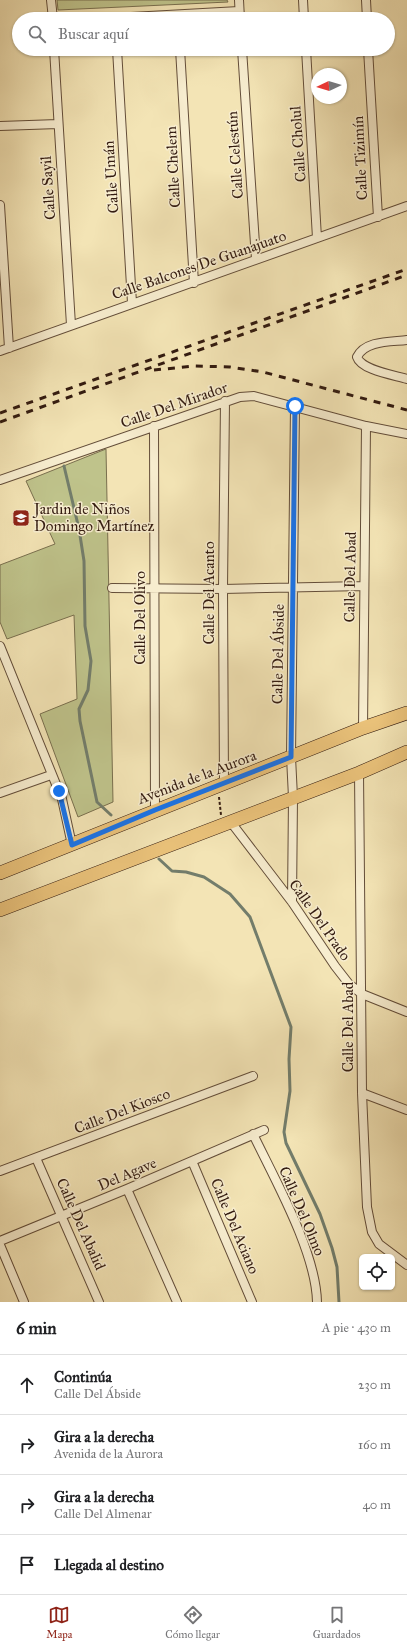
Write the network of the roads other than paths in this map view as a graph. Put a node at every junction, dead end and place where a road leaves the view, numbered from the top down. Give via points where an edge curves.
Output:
1 (52, 0) edge
2 (239, 0) edge
3 (303, 0) edge
4 (366, 0) edge
5 (53, 12) edge
6 (240, 12) edge
7 (304, 12) edge
8 (367, 12) edge
9 (54, 56) edge
10 (117, 56) edge
11 (180, 56) edge
12 (242, 56) edge
13 (306, 56) edge
14 (368, 56) edge
15 (58, 124) junction
16 (0, 126) edge
17 (0, 206) edge
18 (407, 206) edge
19 (378, 217) junction
20 (317, 238) junction
21 (256, 259) junction
22 (194, 282) junction
23 (132, 303) junction
24 (71, 325) junction
25 (407, 340) edge
26 (9, 348) junction
27 (0, 351) edge
28 (407, 379) edge
29 (225, 401) junction
30 (295, 406) junction
31 (154, 426) junction
32 (366, 426) junction
33 (407, 434) edge
34 (0, 480) edge
35 (364, 586) junction
36 (154, 587) junction
37 (293, 587) junction
38 (112, 588) dead end
39 (223, 589) junction
40 (0, 646) edge
41 (407, 713) edge
42 (363, 728) junction
43 (407, 752) edge
44 (291, 757) junction
45 (359, 773) junction
46 (51, 775) junction
47 (220, 786) junction
48 (0, 793) edge
49 (293, 798) junction
50 (155, 810) junction
51 (226, 823) junction
52 (72, 845) junction
53 (0, 873) edge
54 (292, 902) junction
55 (0, 910) edge
56 (362, 994) junction
57 (407, 1012) edge
58 (253, 1076) dead end
59 (362, 1093) junction
60 (407, 1110) edge
61 (264, 1130) dead end
62 (253, 1134) junction
63 (36, 1158) junction
64 (192, 1161) junction
65 (0, 1171) edge
66 (127, 1189) junction
67 (62, 1216) junction
68 (0, 1241) edge
69 (0, 1245) edge
70 (407, 1265) edge
71 (24, 1302) edge
72 (99, 1302) edge
73 (177, 1302) edge
74 (252, 1302) edge
75 (317, 1302) edge

1 - 5 street
2 - 6 street
3 - 7 street
4 - 8 street
9 - 15 street, Calle Sayil
10 - 23 street, Calle Umán
11 - 22 street, Calle Chelem
12 - 21 street, Calle Celestún
13 - 20 street, Calle Cholul
14 - 19 street, Calle Tizimín
15 - 16 street
15 - 24 street, Calle Sayil
17 - 26 street
18 - 19 street, Calle Balcones De Guanajuato
19 - 20 street, Calle Balcones De Guanajuato
20 - 21 street, Calle Balcones De Guanajuato
21 - 22 street, Calle Balcones De Guanajuato
22 - 23 street, Calle Balcones De Guanajuato
23 - 24 street, Calle Balcones De Guanajuato
24 - 26 street, Calle Balcones De Guanajuato
25 - 28 street via 372,344 363,349 357,357 368,367
26 - 27 street, Calle Balcones De Guanajuato
29 - 30 street, Calle Del Mirador via 233,397 248,396
29 - 31 street, Calle Del Mirador
29 - 39 street, Calle Del Acanto
30 - 32 street, Calle Del Mirador
30 - 37 street, Calle Del Ábside
31 - 34 street, Calle Del Mirador
31 - 36 street, Calle Del Olivo
32 - 33 street, Calle Del Mirador
32 - 35 street, Calle Del Abad
35 - 37 street
35 - 42 street, Calle Del Abad
36 - 38 street
36 - 39 street
36 - 50 street, Calle Del Olivo
37 - 39 street
37 - 44 street, Calle Del Ábside
39 - 47 street, Calle Del Acanto
40 - 46 street
41 - 42 main road, Avenida de la Aurora
42 - 44 main road, Avenida de la Aurora
43 - 45 main road
44 - 47 main road, Avenida de la Aurora
44 - 49 street, Calle Del Ábside
45 - 49 main road
45 - 56 street, Calle Del Abad
46 - 48 street
46 - 52 street via 62,799
47 - 50 main road, Avenida de la Aurora
49 - 51 main road
49 - 54 street, Calle Del Ábside
50 - 52 main road, Avenida de la Aurora
51 - 54 street, Calle Del Prado
51 - 55 main road
52 - 53 main road, Avenida de la Aurora
54 - 56 street, Calle Del Prado via 335,966 349,984
56 - 57 street, Calle Del Prado
56 - 59 street, Calle Del Abad
58 - 63 street, Calle Del Kiosco
59 - 60 street
59 - 70 street, Calle Del Abad via 370,1225 379,1244
61 - 62 street, Del Agave
62 - 64 street, Del Agave
62 - 75 street, Calle Del Olmo via 308,1255
63 - 65 street, Calle Del Kiosco
63 - 67 street, Calle Del Abalid
64 - 66 street, Del Agave
64 - 74 street, Calle Del Aciano
66 - 67 street, Del Agave
66 - 73 street
67 - 68 street, Del Agave
67 - 72 street, Calle Del Abalid
69 - 71 street

